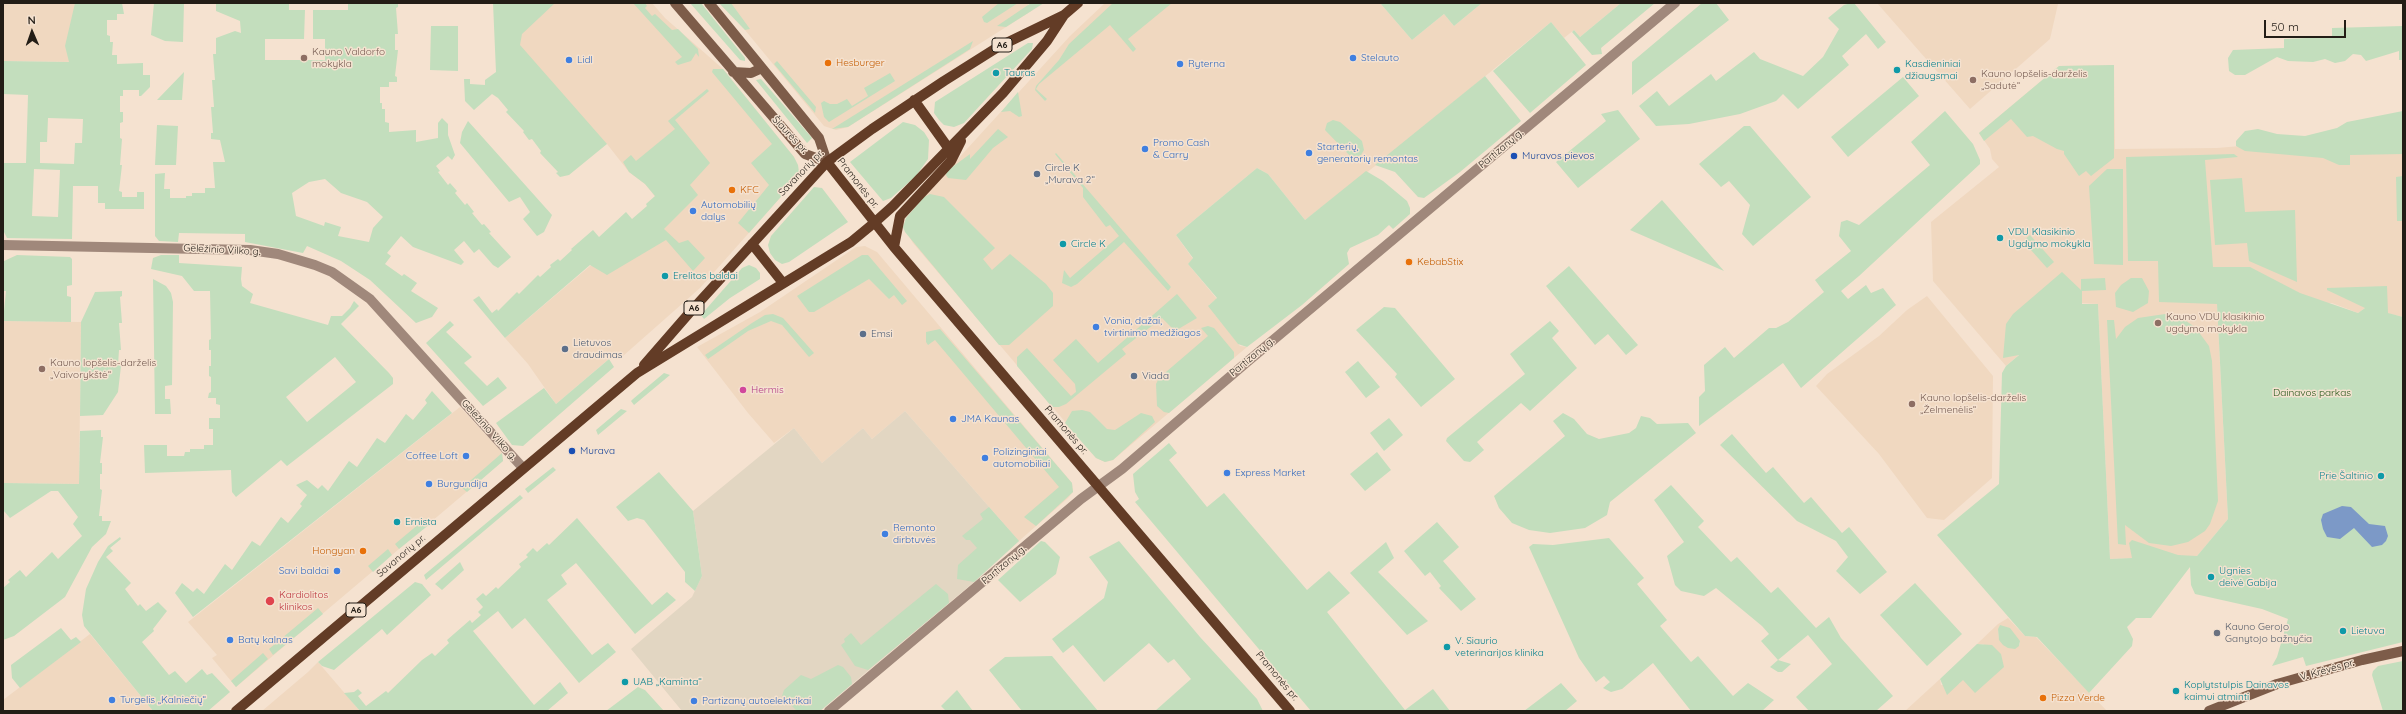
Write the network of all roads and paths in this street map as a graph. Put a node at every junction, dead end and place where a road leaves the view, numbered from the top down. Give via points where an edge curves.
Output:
1 (675, 3) edge
2 (709, 3) edge
3 (1078, 3) edge
4 (1676, 3) edge
5 (1064, 15) junction
6 (762, 68) junction
7 (734, 72) junction
8 (914, 100) junction
9 (963, 135) junction
10 (949, 149) junction
11 (827, 162) junction
12 (874, 223) junction
13 (752, 244) junction
14 (3, 245) edge
15 (894, 247) junction
16 (783, 283) junction
17 (637, 373) junction
18 (523, 468) junction
19 (1099, 486) junction
20 (2403, 651) edge
21 (236, 711) edge
22 (829, 711) edge
23 (1290, 711) edge
24 (2208, 711) edge

1 - 7 main road, Šiaurės pr.
2 - 6 main road, Šiaurės pr.
3 - 5 main road, Savanorių pr. / A6
4 - 19 street, Partizanų g.
5 - 8 main road, Savanorių pr. / A6 via 998,47
5 - 9 main road, Savanorių pr. / A6 via 1026,66
6 - 7 main road via 752,73
6 - 11 main road, Šiaurės pr. via 819,138
7 - 11 main road, Šiaurės pr. via 805,154
8 - 10 main road
8 - 11 main road, Savanorių pr. / A6
9 - 10 main road, Savanorių pr. / A6
9 - 15 main road via 951,161 900,216
10 - 12 main road, Savanorių pr. / A6
11 - 12 main road, Pramonės pr.
11 - 13 main road, Savanorių pr. / A6
12 - 15 main road, Pramonės pr.
12 - 16 main road, Savanorių pr. / A6 via 851,242
13 - 16 main road
13 - 17 main road, Savanorių pr. / A6
14 - 18 street, Geležinio Vilko g. via 250,250 278,254 332,272 370,299
15 - 19 main road, Pramonės pr.
16 - 17 main road, Savanorių pr. / A6
17 - 18 main road, Savanorių pr. / A6
18 - 21 main road, Savanorių pr. / A6
19 - 22 street, Partizanų g.
19 - 23 main road, Pramonės pr.
20 - 24 main road, V. Krėvės pr. via 2277,684

